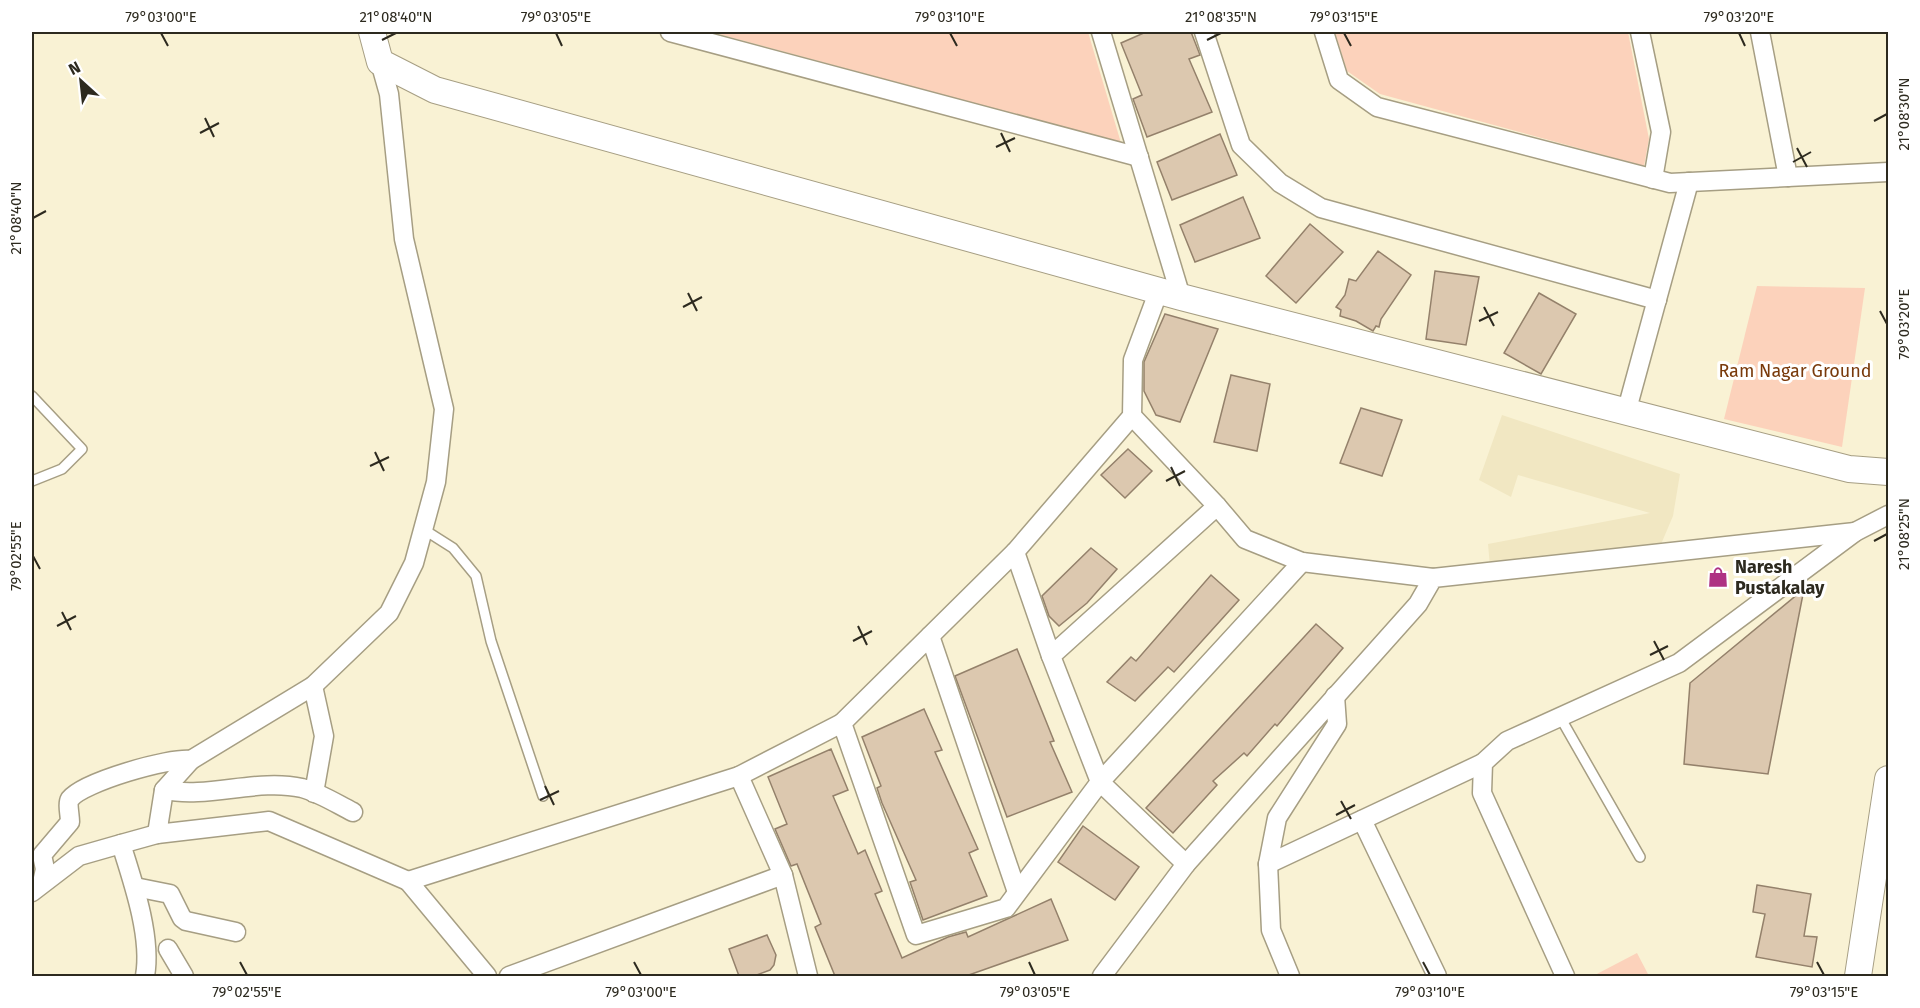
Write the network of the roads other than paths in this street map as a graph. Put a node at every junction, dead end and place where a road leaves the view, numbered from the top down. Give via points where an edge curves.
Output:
1 (372, 32) edge
2 (670, 32) edge
3 (1101, 32) edge
4 (1204, 32) edge
5 (1324, 32) edge
6 (1640, 32) edge
7 (1760, 32) edge
8 (380, 62) junction
9 (1139, 157) junction
10 (1888, 172) edge
11 (1788, 177) junction
12 (1653, 179) junction
13 (1689, 182) junction
14 (1170, 293) junction
15 (1657, 300) junction
16 (32, 396) edge
17 (1626, 413) junction
18 (1132, 416) junction
19 (1888, 472) edge
20 (32, 481) edge
21 (1217, 506) junction
22 (1888, 514) edge
23 (423, 529) junction
24 (1855, 532) junction
25 (1016, 552) junction
26 (1302, 562) junction
27 (1433, 578) junction
28 (930, 636) junction
29 (1051, 656) junction
30 (313, 687) junction
31 (1335, 696) junction
32 (1560, 717) junction
33 (842, 723) junction
34 (191, 760) junction
35 (1483, 763) junction
36 (739, 776) junction
37 (1888, 779) edge
38 (1100, 782) junction
39 (164, 790) junction
40 (314, 793) junction
41 (543, 796) dead end
42 (353, 812) dead end
43 (1362, 820) junction
44 (157, 834) junction
45 (121, 844) junction
46 (1640, 857) dead end
47 (1186, 864) junction
48 (1268, 864) junction
49 (783, 874) junction
50 (408, 881) junction
51 (37, 887) edge
52 (135, 887) junction
53 (1017, 892) junction
54 (1888, 898) edge
55 (236, 932) dead end
56 (168, 949) dead end
57 (1284, 975) edge
58 (145, 976) edge
59 (184, 976) edge
60 (487, 976) edge
61 (509, 976) edge
62 (808, 976) edge
63 (1102, 976) edge
64 (1437, 976) edge
65 (1565, 976) edge
66 (1858, 976) edge
67 (1876, 976) edge

1 - 8 street
2 - 9 street
3 - 9 street
4 - 15 street via 1241,145 1280,183 1313,203
5 - 12 street via 1339,80 1377,107
6 - 12 street via 1661,132
7 - 11 street
8 - 14 street via 435,90
8 - 23 street via 388,94 404,239 444,409 436,482
9 - 14 street
10 - 11 street
11 - 13 street
12 - 13 street
13 - 15 street
14 - 17 street
14 - 18 street via 1133,360
15 - 17 street
16 - 20 lane via 82,449 62,469
17 - 19 street via 1849,469
18 - 21 street
18 - 25 street
21 - 26 street via 1245,539
21 - 29 street
22 - 24 street
23 - 30 street via 414,563 389,613
23 - 41 lane via 453,548 476,576 491,641
24 - 27 street
24 - 32 street via 1679,663
25 - 28 street
25 - 29 street
26 - 27 street
26 - 38 street
27 - 31 street via 1418,604
28 - 33 street
28 - 53 street
29 - 38 street
30 - 34 street
30 - 40 street via 324,736
31 - 47 street
31 - 48 street via 1337,724 1277,818
32 - 35 street via 1507,741
32 - 46 lane
33 - 36 street
33 - 53 street via 916,935 1006,908
34 - 39 street
34 - 51 street via 165,761 94,784 72,797 70,822 42,855 45,869
35 - 43 street
35 - 65 street via 1482,793
36 - 49 street
36 - 50 street
37 - 66 street
38 - 47 street
38 - 53 street
39 - 40 street via 185,794 277,786
39 - 44 street
40 - 42 street
43 - 48 street
43 - 64 street
44 - 45 street
44 - 50 street via 269,820
45 - 51 street via 79,856
45 - 52 street
47 - 63 street
48 - 57 street via 1271,930
49 - 61 street
49 - 62 street
50 - 60 street
52 - 55 street via 170,894 186,921
52 - 58 street via 148,960
54 - 67 street
56 - 59 street

